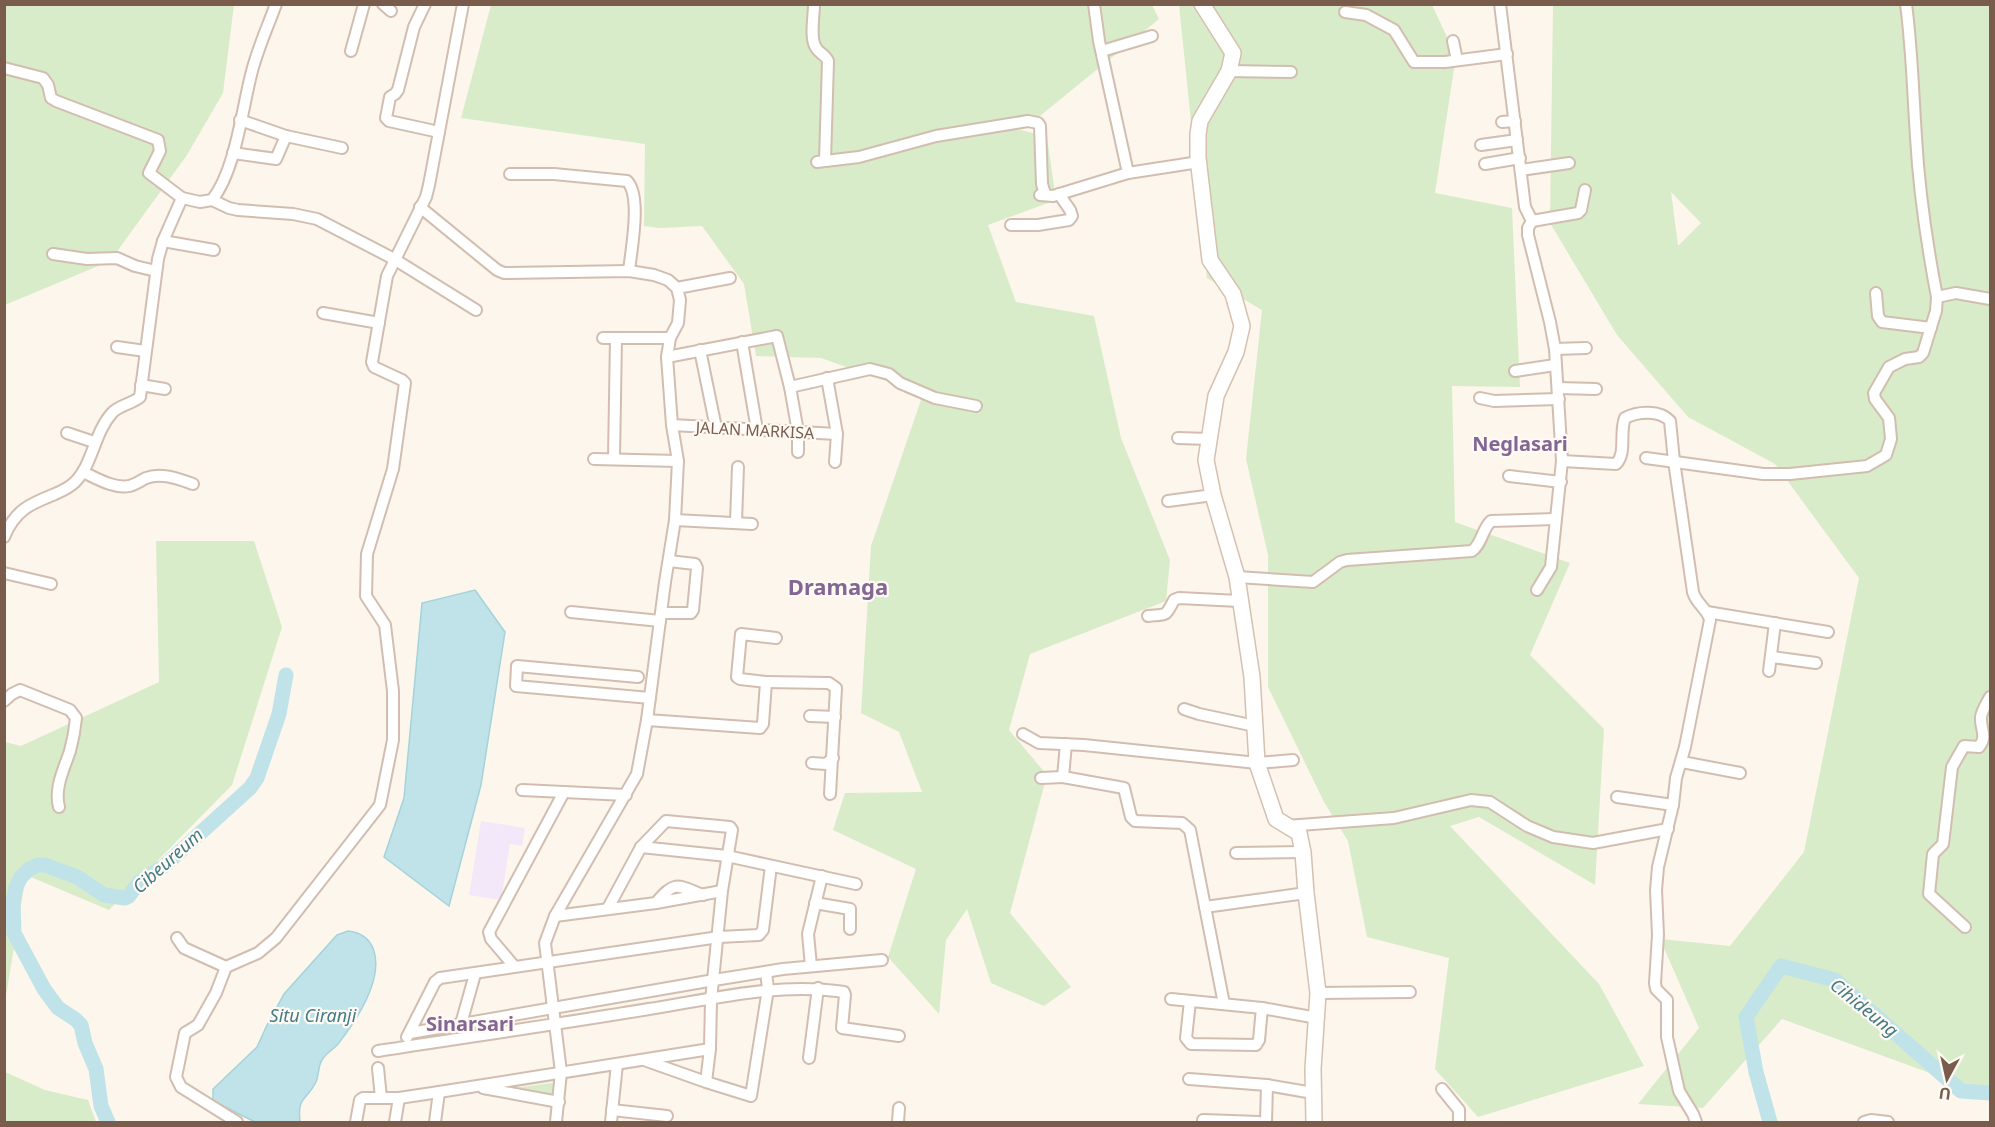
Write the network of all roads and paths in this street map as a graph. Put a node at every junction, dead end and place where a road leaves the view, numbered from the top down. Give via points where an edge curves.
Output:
1 (276, 4) edge
2 (364, 4) edge
3 (425, 4) edge
4 (463, 4) edge
5 (814, 4) edge
6 (1094, 4) edge
7 (1202, 4) edge
8 (1500, 4) edge
9 (1906, 4) edge
10 (1345, 12) dead end
11 (1152, 36) dead end
12 (1453, 41) dead end
13 (351, 51) dead end
14 (1102, 51) junction
15 (1508, 54) junction
16 (1457, 60) junction
17 (4, 68) edge
18 (1229, 71) junction
19 (1291, 72) dead end
20 (240, 120) junction
21 (1502, 122) dead end
22 (1515, 122) junction
23 (439, 132) junction
24 (286, 136) junction
25 (1517, 140) junction
26 (1481, 145) dead end
27 (342, 148) dead end
28 (233, 153) junction
29 (1520, 158) junction
30 (1199, 162) junction
31 (1569, 163) dead end
32 (1485, 164) dead end
33 (1521, 170) junction
34 (1128, 173) junction
35 (510, 174) dead end
36 (1585, 190) dead end
37 (1059, 194) junction
38 (182, 198) junction
39 (212, 200) junction
40 (420, 207) junction
41 (1532, 221) junction
42 (1011, 225) dead end
43 (163, 241) junction
44 (214, 250) dead end
45 (53, 254) dead end
46 (394, 259) junction
47 (156, 271) junction
48 (630, 271) junction
49 (730, 278) dead end
50 (677, 288) junction
51 (1876, 293) dead end
52 (1937, 297) junction
53 (1990, 299) edge
54 (476, 310) dead end
55 (323, 313) dead end
56 (379, 323) junction
57 (1931, 328) junction
58 (603, 338) dead end
59 (616, 338) junction
60 (670, 338) junction
61 (742, 342) junction
62 (117, 346) dead end
63 (1586, 348) dead end
64 (1555, 349) junction
65 (700, 350) junction
66 (146, 351) junction
67 (667, 357) junction
68 (1555, 365) junction
69 (1515, 371) dead end
70 (828, 378) junction
71 (141, 386) junction
72 (790, 387) junction
73 (165, 389) dead end
74 (1596, 389) dead end
75 (1558, 394) junction
76 (1480, 398) dead end
77 (976, 406) dead end
78 (672, 425) junction
79 (716, 428) junction
80 (757, 430) junction
81 (798, 432) junction
82 (68, 433) dead end
83 (837, 434) junction
84 (1178, 438) dead end
85 (1209, 439) junction
86 (94, 442) junction
87 (798, 452) dead end
88 (614, 458) junction
89 (1646, 458) dead end
90 (594, 459) dead end
91 (678, 461) junction
92 (1562, 461) junction
93 (835, 462) dead end
94 (1674, 462) junction
95 (738, 467) dead end
96 (83, 472) junction
97 (1509, 476) dead end
98 (1561, 482) junction
99 (193, 484) dead end
100 (1213, 495) junction
101 (1168, 501) dead end
102 (1555, 519) junction
103 (675, 520) junction
104 (736, 522) junction
105 (752, 524) dead end
106 (4, 537) edge
107 (669, 561) junction
108 (4, 573) edge
109 (1237, 577) junction
110 (51, 584) dead end
111 (1537, 590) dead end
112 (1239, 601) junction
113 (571, 612) dead end
114 (1707, 612) junction
115 (1148, 616) dead end
116 (660, 617) junction
117 (1775, 623) junction
118 (1828, 632) dead end
119 (776, 638) dead end
120 (1772, 657) junction
121 (1816, 663) dead end
122 (1769, 672) dead end
123 (638, 677) dead end
124 (766, 682) junction
125 (650, 698) junction
126 (1990, 698) edge
127 (4, 701) edge
128 (1184, 709) dead end
129 (810, 716) dead end
130 (835, 717) junction
131 (647, 720) junction
132 (1255, 726) junction
133 (1023, 734) dead end
134 (1066, 744) junction
135 (832, 758) junction
136 (1293, 760) dead end
137 (1682, 762) junction
138 (812, 763) dead end
139 (1257, 763) junction
140 (1740, 773) dead end
141 (1063, 777) junction
142 (1041, 778) dead end
143 (522, 790) dead end
144 (564, 792) junction
145 (830, 794) dead end
146 (626, 795) junction
147 (1617, 797) dead end
148 (1673, 805) junction
149 (59, 807) dead end
150 (1286, 826) junction
151 (1668, 829) junction
152 (641, 848) junction
153 (1303, 852) junction
154 (1236, 853) dead end
155 (727, 856) junction
156 (771, 866) junction
157 (822, 876) junction
158 (856, 884) dead end
159 (722, 891) junction
160 (1306, 893) junction
161 (815, 903) junction
162 (1205, 907) junction
163 (608, 908) junction
164 (555, 916) junction
165 (1965, 927) dead end
166 (850, 929) dead end
167 (177, 938) dead end
168 (719, 938) junction
169 (882, 960) dead end
170 (546, 963) junction
171 (514, 966) junction
172 (811, 966) junction
173 (226, 967) junction
174 (766, 972) junction
175 (475, 974) junction
176 (714, 980) junction
177 (818, 988) junction
178 (768, 989) junction
179 (1410, 992) dead end
180 (1318, 993) junction
181 (1171, 999) dead end
182 (711, 1000) junction
183 (1190, 1001) junction
184 (1224, 1004) junction
185 (554, 1007) junction
186 (1263, 1008) junction
187 (1317, 1018) junction
188 (461, 1024) junction
189 (556, 1024) junction
190 (410, 1033) junction
191 (899, 1036) dead end
192 (401, 1047) junction
193 (710, 1049) junction
194 (378, 1051) dead end
195 (809, 1058) dead end
196 (642, 1060) junction
197 (617, 1064) junction
198 (378, 1068) dead end
199 (561, 1072) junction
200 (1189, 1079) dead end
201 (705, 1082) junction
202 (1267, 1085) junction
203 (475, 1087) junction
204 (1442, 1089) dead end
205 (439, 1092) junction
206 (1313, 1093) junction
207 (381, 1098) junction
208 (399, 1098) junction
209 (559, 1102) junction
210 (900, 1108) dead end
211 (612, 1110) junction
212 (667, 1116) dead end
213 (1203, 1120) dead end
214 (237, 1122) edge
215 (356, 1122) edge
216 (395, 1122) edge
217 (435, 1122) edge
218 (556, 1122) edge
219 (611, 1122) edge
220 (898, 1122) edge
221 (1259, 1122) edge
222 (1266, 1122) edge
223 (1314, 1122) edge
224 (1459, 1122) edge
225 (1696, 1122) edge
226 (1864, 1122) edge
227 (1888, 1122) edge

1 - 20 street via 253,67
2 - 13 street
3 - 23 street via 414,27 398,90 390,97 386,118
4 - 23 street
5 - 37 street via 814,43 828,59 821,161 865,156 936,136 1028,120 1040,126 1042,195
6 - 14 street
7 - 18 street via 1232,50
8 - 15 street
9 - 52 street via 1919,168
10 - 16 street via 1366,15 1394,30 1414,62
11 - 14 street
12 - 16 street
14 - 34 street
15 - 16 street
15 - 22 street
17 - 38 street via 43,78 56,101 158,140 160,151 149,173
18 - 19 street
18 - 30 street via 1200,121
20 - 24 street
20 - 28 street
21 - 22 street
22 - 25 street
23 - 40 street via 429,185
24 - 27 street
24 - 28 street via 276,159
25 - 26 street
25 - 29 street
28 - 39 street
29 - 32 street
29 - 33 street
30 - 34 street
30 - 85 street via 1210,260 1233,294 1242,326 1236,352 1216,396
31 - 33 street
33 - 41 street
34 - 37 street
35 - 48 street via 627,181 632,188 634,209
36 - 41 street via 1578,213
37 - 42 street via 1070,210 1069,220
38 - 39 street
38 - 43 street
39 - 46 street via 238,210 317,219
40 - 46 street
40 - 48 street via 504,273
41 - 64 street via 1528,235
43 - 44 street
43 - 47 street
45 - 47 street via 117,258
46 - 54 street
46 - 56 street via 383,291
47 - 66 street
48 - 50 street via 661,277
49 - 50 street
50 - 60 street via 680,314
51 - 57 street via 1879,325
52 - 53 street via 1956,293
52 - 57 street
55 - 56 street
56 - 173 street via 372,365 405,383 393,469 367,554 366,596 385,625 393,691 393,740 382,800 276,938 258,953
57 - 94 street via 1923,353 1889,367 1874,393 1889,418 1891,430 1886,455 1879,460 1867,466 1790,474
58 - 59 street
59 - 60 street
59 - 88 street
60 - 67 street
61 - 65 street
61 - 72 street via 778,338
61 - 80 street
62 - 66 street
63 - 64 street
64 - 68 street
65 - 67 street
65 - 79 street
66 - 71 street
67 - 78 street
68 - 69 street
68 - 75 street
70 - 72 street
70 - 77 street via 876,370 935,398
70 - 83 street
71 - 73 street
71 - 86 street via 140,397 112,412
72 - 81 street
74 - 75 street
75 - 76 street via 1517,402
75 - 92 street
78 - 79 street, JALAN MARKISA
78 - 91 street
79 - 80 street, JALAN MARKISA
80 - 81 street, JALAN MARKISA
81 - 83 street, JALAN MARKISA
81 - 87 street
82 - 86 street
83 - 93 street
84 - 85 street
85 - 100 street via 1206,460
86 - 96 street
88 - 90 street
88 - 91 street
89 - 94 street
91 - 103 street
92 - 94 street via 1616,464 1621,456 1624,420 1646,413 1670,421
92 - 98 street
94 - 114 street via 1693,592
95 - 104 street
96 - 99 street via 123,486 157,476
96 - 106 street via 68,488 25,508
97 - 98 street
98 - 102 street
100 - 101 street
100 - 109 street
102 - 109 street via 1491,521 1472,551 1347,560 1313,582
102 - 111 street via 1551,567
103 - 104 street
103 - 107 street
104 - 105 street
107 - 116 street
107 - 116 street via 695,564 697,568 693,610
108 - 110 street
109 - 112 street
112 - 115 street via 1179,598 1165,615
112 - 132 street via 1252,677
113 - 116 street
114 - 117 street
114 - 137 street via 1710,620
116 - 125 street
117 - 118 street
117 - 120 street
119 - 124 street via 741,634 737,677
120 - 121 street
120 - 122 street
123 - 125 street via 518,666 516,686
124 - 130 street via 832,684 836,691
124 - 131 street via 760,728
125 - 131 street
126 - 165 street via 1981,716 1983,742 1979,747 1964,746 1952,767 1943,844 1933,854 1930,875 1929,894
127 - 149 street via 20,690 70,710 76,718 62,769
128 - 132 street
129 - 130 street
130 - 135 street
131 - 146 street via 637,774
132 - 139 street
133 - 134 street via 1039,743
134 - 139 street
134 - 141 street
135 - 138 street via 826,764
135 - 145 street
136 - 139 street
137 - 140 street
137 - 148 street
139 - 150 street via 1276,819
141 - 142 street
141 - 162 street via 1124,788 1135,821 1185,824 1192,835
143 - 144 street
144 - 146 street
144 - 171 street via 489,932
146 - 164 street
147 - 148 street
148 - 151 street
150 - 151 street via 1394,818 1471,800 1490,802 1527,826 1553,837 1593,843
150 - 153 street via 1299,833
151 - 225 street via 1657,878 1655,987 1667,1000 1667,1037 1679,1091
152 - 155 street
152 - 155 street via 671,820 730,827
152 - 163 street
153 - 154 street
153 - 160 street
155 - 156 street
155 - 159 street
156 - 157 street
156 - 168 street via 762,933
157 - 158 street
157 - 161 street
159 - 163 street
159 - 168 street
160 - 162 street
160 - 180 street
161 - 166 street via 850,909
161 - 172 street via 808,934
162 - 184 street
163 - 164 street
164 - 170 street via 544,943
167 - 173 street via 184,948
168 - 170 street
168 - 176 street
169 - 172 street
170 - 171 street
170 - 185 street
171 - 175 street
172 - 174 street
173 - 214 street via 200,1023 185,1033 176,1077 182,1087
174 - 176 street
174 - 178 street
175 - 188 street
175 - 190 street via 438,979
176 - 182 street
176 - 185 street
177 - 178 street
177 - 191 street via 845,992 841,1026 844,1029
177 - 195 street
178 - 182 street
178 - 201 street via 752,1095
179 - 180 street
180 - 187 street
181 - 183 street
182 - 189 street
182 - 193 street
183 - 184 street
183 - 186 street via 1186,1038 1191,1044 1257,1045
184 - 186 street
185 - 188 street
185 - 189 street
186 - 187 street
187 - 206 street
188 - 190 street
189 - 192 street
189 - 199 street
190 - 192 street
192 - 194 street
193 - 196 street
193 - 201 street
196 - 197 street
196 - 201 street
197 - 199 street
197 - 211 street
198 - 207 street
199 - 203 street
199 - 209 street
200 - 202 street
202 - 206 street
202 - 222 street
203 - 205 street
203 - 209 street
204 - 224 street via 1459,1110
205 - 208 street
205 - 217 street
206 - 223 street
207 - 208 street
207 - 215 street via 361,1098
208 - 216 street
209 - 218 street
210 - 220 street
211 - 212 street
211 - 219 street
213 - 221 street
226 - 227 street

